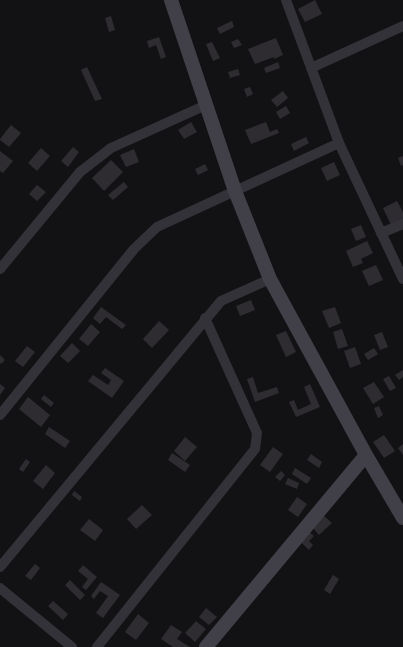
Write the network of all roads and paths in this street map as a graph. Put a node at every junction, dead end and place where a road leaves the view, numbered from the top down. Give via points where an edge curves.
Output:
1 (171, 0) edge
2 (286, 0) edge
3 (403, 27) edge
4 (311, 68) junction
5 (206, 105) junction
6 (339, 143) junction
7 (235, 191) junction
8 (403, 224) edge
9 (381, 233) junction
10 (0, 269) edge
11 (270, 278) junction
12 (403, 278) edge
13 (205, 318) junction
14 (0, 415) edge
15 (366, 455) junction
16 (403, 518) edge
17 (0, 567) edge
18 (0, 588) edge
19 (72, 647) edge
20 (97, 647) edge
21 (206, 647) edge

1 - 5 street
2 - 4 street
3 - 4 street
4 - 6 street
5 - 7 street
5 - 10 street via 111,148 80,172
6 - 7 street
6 - 9 street
7 - 11 street
7 - 14 street via 157,227 134,249
8 - 9 street
9 - 12 street
11 - 13 street via 221,301
11 - 15 street
13 - 17 street
13 - 20 street via 257,433 255,449
15 - 16 street
15 - 21 street
18 - 19 street

